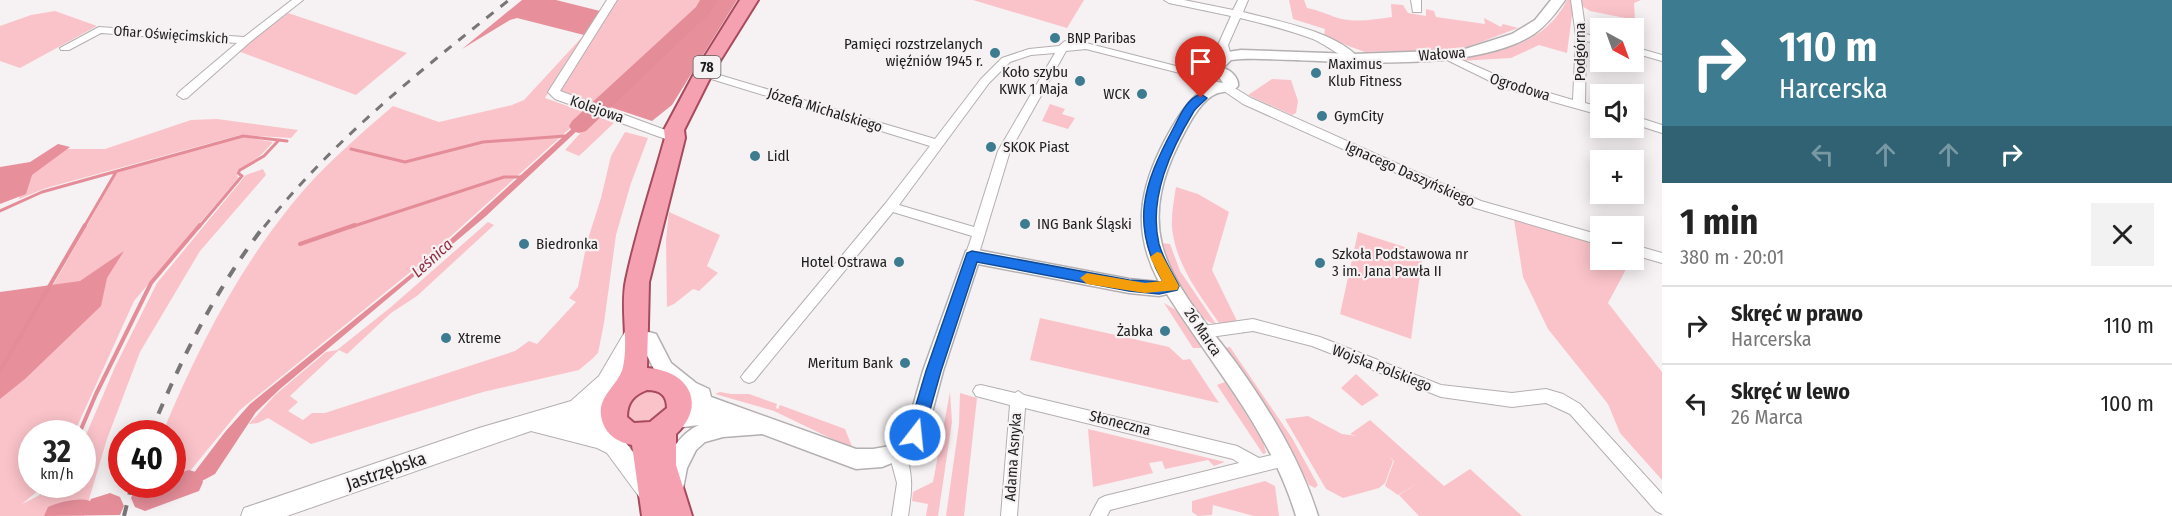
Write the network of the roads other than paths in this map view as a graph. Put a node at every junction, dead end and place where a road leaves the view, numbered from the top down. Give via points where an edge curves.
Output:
1 (298, 0) edge
2 (612, 0) edge
3 (749, 0) edge
4 (759, 0) edge
5 (1169, 0) edge
6 (1243, 0) edge
7 (1558, 0) edge
8 (1576, 0) edge
9 (1238, 15) junction
10 (1581, 36) junction
11 (1590, 38) edge
12 (246, 40) junction
13 (1064, 46) junction
14 (65, 48) dead end
15 (1644, 53) edge
16 (1231, 55) junction
17 (1442, 55) junction
18 (1354, 58) junction
19 (1662, 58) edge
20 (712, 76) junction
21 (1215, 80) junction
22 (183, 95) dead end
23 (1580, 104) junction
24 (1590, 108) edge
25 (1644, 123) edge
26 (1662, 129) edge
27 (675, 138) junction
28 (938, 144) junction
29 (890, 207) junction
30 (980, 233) junction
31 (1590, 237) edge
32 (1644, 253) edge
33 (972, 256) junction
34 (1662, 258) edge
35 (1172, 286) junction
36 (1203, 332) junction
37 (642, 335) junction
38 (749, 377) dead end
39 (657, 379) junction
40 (981, 391) dead end
41 (1018, 398) junction
42 (621, 402) junction
43 (572, 409) junction
44 (736, 414) junction
45 (664, 420) junction
46 (528, 426) junction
47 (773, 428) junction
48 (897, 453) junction
49 (1285, 459) junction
50 (1256, 465) junction
51 (665, 505) edge
52 (1662, 506) edge
53 (254, 516) edge
54 (900, 516) edge
55 (1009, 516) edge
56 (1098, 516) edge
57 (1307, 516) edge

1 - 12 street, Ofiar Oświęcimskich
2 - 27 street, Kolejowa via 554,92
3 - 27 main road, 78 via 704,72 674,130
4 - 20 main road, 78
5 - 9 street
6 - 9 street
7 - 17 street, Wałowa via 1546,18 1528,33 1484,50
8 - 10 street, Podgórna
9 - 16 street via 1223,45
9 - 18 street via 1313,37 1345,50
10 - 11 street
10 - 23 street, Podgórna
12 - 14 street, Ofiar Oświęcimskich via 99,30
12 - 22 street, Ofiar Oświęcimskich
13 - 21 street, Ignacego Daszyńskiego via 1086,46
13 - 28 street via 1006,60 985,81
13 - 30 street via 1004,152
15 - 19 street
16 - 18 street, Wałowa
16 - 21 street
17 - 18 street, Wałowa
17 - 23 street, Ogrodowa via 1508,85
20 - 27 main road, 78 via 685,130
20 - 28 street, Józefa Michalskiego
21 - 31 street, Ignacego Daszyńskiego via 1247,101 1465,199
21 - 35 street, 26 Marca via 1193,97 1158,170 1151,204 1152,244
23 - 24 street, Ogrodowa
25 - 26 street
27 - 37 main road, 78 via 637,282
28 - 29 street
29 - 30 street
29 - 38 street
30 - 33 street
32 - 34 street
33 - 35 street via 1129,286
33 - 48 street via 915,435
35 - 36 street, 26 Marca
36 - 49 street, 26 Marca
36 - 52 street, Wojska Polskiego via 1253,325 1315,341 1442,391 1512,400 1546,396 1558,399 1575,409
37 - 39 main road, 78
37 - 42 main road, 78
37 - 43 main road via 604,386
37 - 44 street via 667,372 689,389
39 - 42 main road via 642,380
39 - 45 main road via 668,384
40 - 41 street, Słoneczna
41 - 50 street, Słoneczna via 1237,453
41 - 55 street, Adama Asnyka
42 - 43 main road, Jastrzębska
42 - 45 main road via 623,431
42 - 46 main road, Jastrzębska via 572,422
43 - 46 main road, Jastrzębska
44 - 45 street
44 - 47 street
45 - 51 main road via 648,458
46 - 51 main road via 601,439 615,446
46 - 53 main road, Jastrzębska
47 - 48 street via 856,459
47 - 51 street via 724,426 698,435 678,459
48 - 54 street via 905,483
49 - 50 street
49 - 57 street, 26 Marca
50 - 56 street via 1105,504

